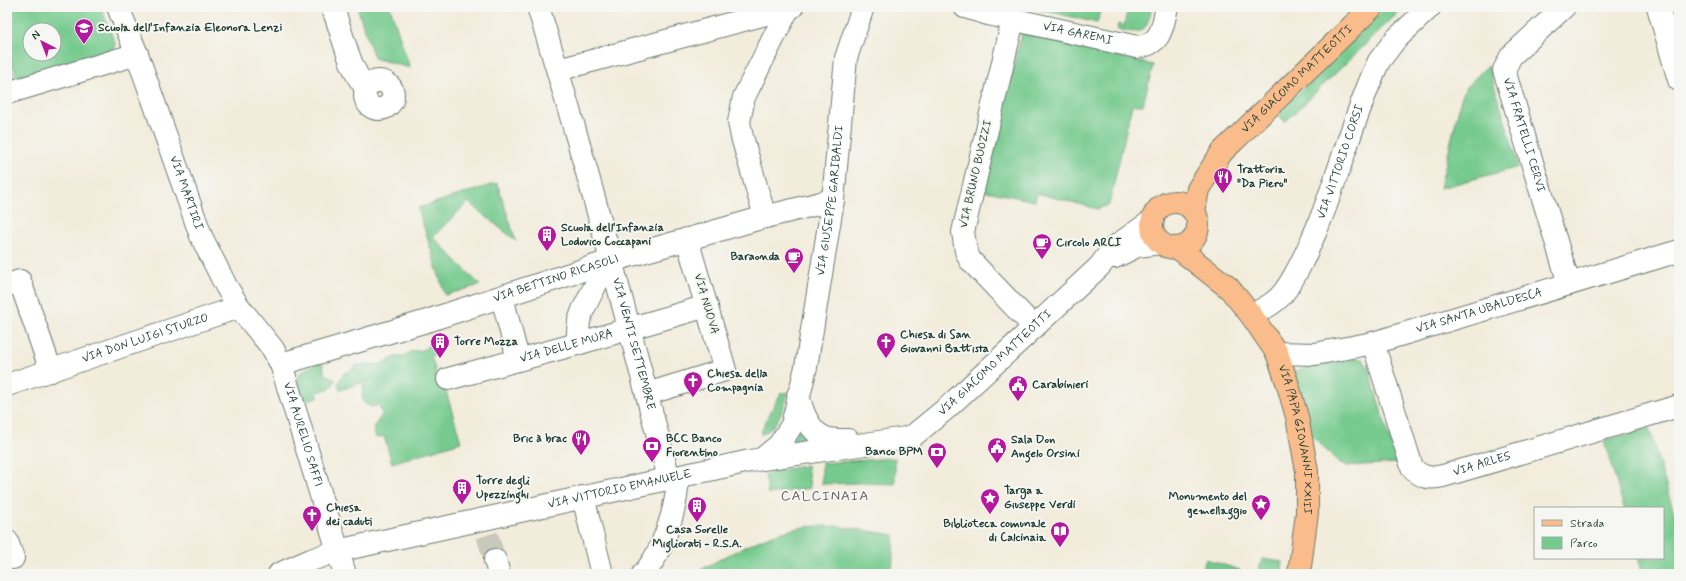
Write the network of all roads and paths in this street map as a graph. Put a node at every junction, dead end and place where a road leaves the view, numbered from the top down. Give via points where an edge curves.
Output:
1 (118, 7) edge
2 (332, 7) edge
3 (538, 7) edge
4 (790, 7) edge
5 (863, 7) edge
6 (965, 7) edge
7 (1167, 7) edge
8 (1372, 7) edge
9 (1430, 7) edge
10 (1564, 7) edge
11 (1658, 7) edge
12 (1014, 20) junction
13 (137, 54) junction
14 (558, 70) junction
15 (1679, 80) edge
16 (367, 88) dead end
17 (7, 93) edge
18 (1222, 152) junction
19 (833, 200) junction
20 (1169, 203) junction
21 (765, 216) junction
22 (1153, 220) junction
23 (1196, 222) junction
24 (687, 239) junction
25 (1170, 246) junction
26 (1679, 251) edge
27 (608, 262) junction
28 (1100, 266) junction
29 (1569, 284) junction
30 (7, 285) edge
31 (1229, 288) junction
32 (502, 297) junction
33 (707, 306) junction
34 (239, 307) junction
35 (1251, 315) junction
36 (1034, 327) junction
37 (630, 328) junction
38 (1372, 343) junction
39 (577, 344) junction
40 (1277, 353) junction
41 (518, 359) junction
42 (281, 364) junction
43 (51, 371) junction
44 (448, 379) dead end
45 (7, 385) edge
46 (647, 394) junction
47 (798, 394) junction
48 (1679, 406) edge
49 (881, 442) junction
50 (762, 459) junction
51 (673, 478) junction
52 (583, 497) junction
53 (337, 551) junction
54 (279, 574) edge
55 (345, 574) edge
56 (602, 574) edge
57 (642, 574) edge
58 (1299, 574) edge

1 - 13 street, VIA MARTIRI
2 - 16 street via 355,70
3 - 14 street, VIA VENTI SETTEMBRE
4 - 14 street
4 - 21 street via 744,97 740,110 742,137
5 - 19 street, VIA GIUSEPPE GARIBALDI via 846,58
6 - 12 street, VIA GAREMI
7 - 12 street, VIA GAREMI via 1162,28 1155,41 1149,45 1136,47
8 - 18 main road, VIA GIACOMO MATTEOTTI
9 - 35 street, VIA VITTORIO CORSI via 1398,37 1379,61 1322,216 1291,280 1274,302
10 - 29 street, VIA FRATELLI CERVI via 1511,56 1504,70
11 - 15 street
12 - 36 street, VIA BRUNO BUOZZI via 963,232 970,260
13 - 17 street
13 - 34 street, VIA MARTIRI via 201,236
14 - 27 street, VIA VENTI SETTEMBRE
18 - 20 main road via 1206,163
18 - 23 main road via 1198,189
19 - 21 street, VIA BETTINO RICASOLI
19 - 47 street, VIA GIUSEPPE GARIBALDI via 806,367
20 - 22 main road via 1158,210
20 - 23 main road via 1185,205
21 - 24 street, VIA BETTINO RICASOLI
22 - 25 main road via 1153,232
22 - 28 street via 1113,248
23 - 25 main road via 1192,241 1187,245
23 - 31 main road via 1208,252
24 - 27 street, VIA BETTINO RICASOLI
24 - 33 street, VIA NUOVA
25 - 28 street via 1133,248
25 - 31 main road
26 - 29 street, VIA SANTA UBALDESCA
27 - 32 street, VIA BETTINO RICASOLI
27 - 37 street, VIA VENTI SETTEMBRE
27 - 39 street via 582,310
28 - 36 street, VIA GIACOMO MATTEOTTI
29 - 38 street, VIA SANTA UBALDESCA
30 - 43 street via 20,281
31 - 35 main road, VIA PAPA GIOVANNI XXIII
32 - 41 street
32 - 42 street, VIA BETTINO RICASOLI
33 - 37 street, VIA DELLE MURA
33 - 46 street, VIA NUOVA via 725,370
34 - 42 street, VIA MARTIRI via 273,349
34 - 43 street, VIA DON LUIGI STURZO
35 - 40 main road, VIA PAPA GIOVANNI XXIII
36 - 49 street, VIA GIACOMO MATTEOTTI via 948,408 914,435
37 - 39 street, VIA DELLE MURA
37 - 46 street, VIA VENTI SETTEMBRE
38 - 40 street, VIA SANTA UBALDESCA via 1315,354
38 - 48 street, VIA ARLES via 1412,467 1417,474 1425,477 1443,476
39 - 41 street, VIA DELLE MURA
40 - 58 main road, VIA PAPA GIOVANNI XXIII via 1297,417 1307,471 1307,513
41 - 44 street, VIA DELLE MURA
42 - 53 street, VIA AURELIO SAFFI
43 - 45 street, VIA DON LUIGI STURZO
46 - 51 street, VIA VENTI SETTEMBRE
47 - 49 street via 802,412 811,426 822,436 829,439
47 - 50 street, VIA GIUSEPPE GARIBALDI via 792,425 786,436
49 - 50 street, VIA VITTORIO EMANUELE
50 - 51 street, VIA VITTORIO EMANUELE
51 - 52 street, VIA VITTORIO EMANUELE
51 - 57 street, VIA VENTI SETTEMBRE via 678,487 674,509 656,553
52 - 53 street, VIA VITTORIO EMANUELE via 485,528
52 - 56 street
53 - 54 street, VIA VITTORIO EMANUELE
53 - 55 street, VIA AURELIO SAFFI

